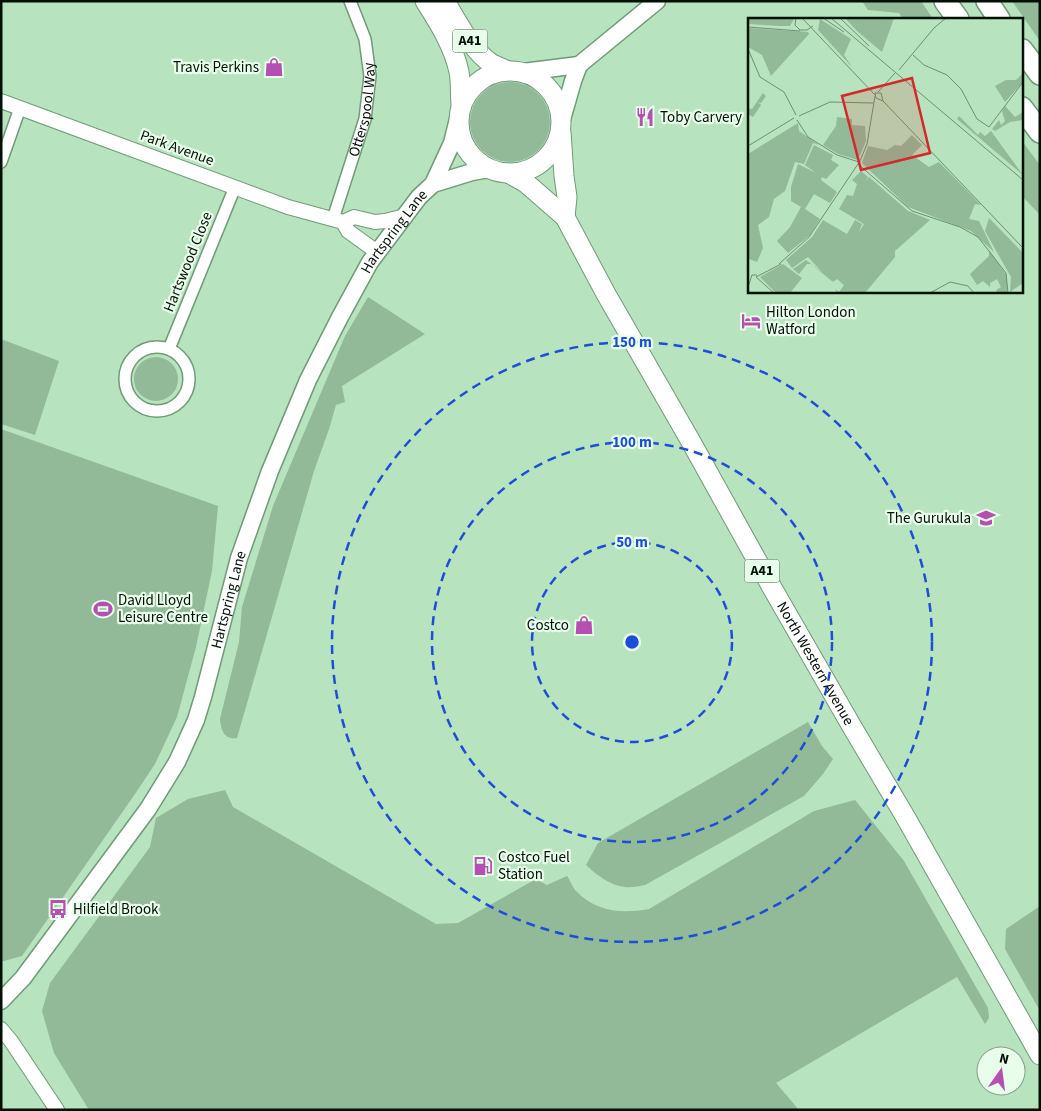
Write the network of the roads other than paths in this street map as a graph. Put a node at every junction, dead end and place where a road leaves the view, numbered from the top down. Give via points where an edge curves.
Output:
1 (350, 1) edge
2 (426, 1) edge
3 (444, 1) edge
4 (657, 1) edge
5 (945, 1) edge
6 (986, 1) edge
7 (957, 18) edge
8 (998, 18) edge
9 (1024, 53) edge
10 (579, 65) junction
11 (515, 71) junction
12 (1040, 74) edge
13 (1, 101) edge
14 (20, 108) junction
15 (459, 111) junction
16 (1024, 111) edge
17 (561, 126) junction
18 (1040, 132) edge
19 (1, 162) edge
20 (489, 169) junction
21 (510, 174) junction
22 (433, 184) junction
23 (235, 187) junction
24 (405, 216) junction
25 (565, 218) junction
26 (338, 220) junction
27 (377, 252) junction
28 (169, 349) junction
29 (3, 997) edge
30 (1, 1029) edge
31 (1040, 1055) edge
32 (57, 1110) edge

1 - 26 street, Otterspool Way via 365,39 370,76 365,119
2 - 15 highway, A41 via 453,51 459,73
3 - 11 highway, A41 via 477,50 491,63
4 - 10 main road
5 - 7 highway
6 - 8 highway
9 - 12 highway
10 - 11 main road
10 - 17 main road
11 - 15 highway via 491,74 478,81 468,91
11 - 17 highway via 545,84 560,108
13 - 14 street, Park Avenue
14 - 19 street
14 - 23 street, Park Avenue
15 - 20 highway via 458,130 466,150
15 - 22 main road, Hartspring Lane via 452,143
16 - 18 highway
17 - 21 highway via 558,141 541,163 526,171
17 - 25 highway via 567,197
20 - 21 highway
20 - 22 main road, Hartspring Lane
21 - 25 highway, North Western Avenue / A41 via 526,183
22 - 24 main road, Hartspring Lane via 418,197
23 - 26 street, Park Avenue via 288,207
23 - 28 street, Hartswood Close
24 - 26 street, Park Avenue via 375,222 354,217
24 - 27 main road, Hartspring Lane
25 - 31 highway, North Western Avenue / A41
26 - 27 street
27 - 29 main road, Hartspring Lane via 308,380 274,463 239,558 204,697 177,762 148,809 23,978
28 - 28 street via 184,360 188,370 187,390 174,406 153,411 143,408 128,393 125,372 129,362 146,349 156,346
30 - 32 street

